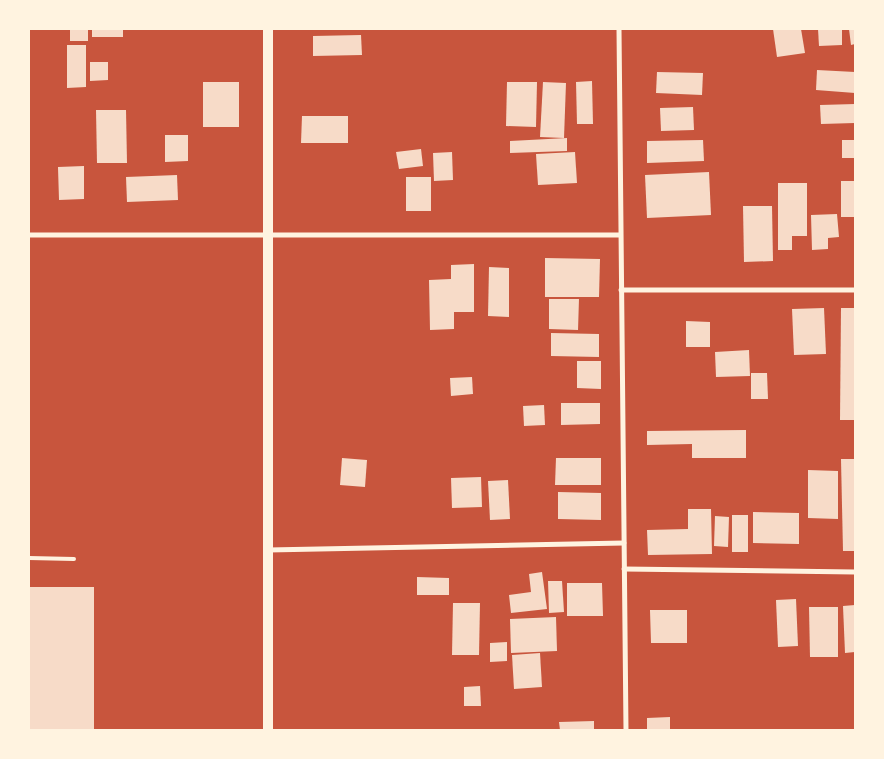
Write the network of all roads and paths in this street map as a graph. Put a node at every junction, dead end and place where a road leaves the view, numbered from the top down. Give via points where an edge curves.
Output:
1 (268, 29) edge
2 (619, 29) edge
3 (29, 235) edge
4 (268, 236) junction
5 (620, 236) junction
6 (621, 290) junction
7 (855, 290) edge
8 (624, 543) junction
9 (268, 550) junction
10 (29, 558) edge
11 (74, 559) dead end
12 (624, 569) junction
13 (855, 572) edge
14 (268, 730) edge
15 (626, 730) edge

1 - 4 main road
2 - 5 street
3 - 4 street
4 - 5 street
4 - 9 main road
5 - 6 street
6 - 7 street
6 - 8 street
8 - 9 street
8 - 12 street
9 - 14 main road
10 - 11 lane
12 - 13 street
12 - 15 street

